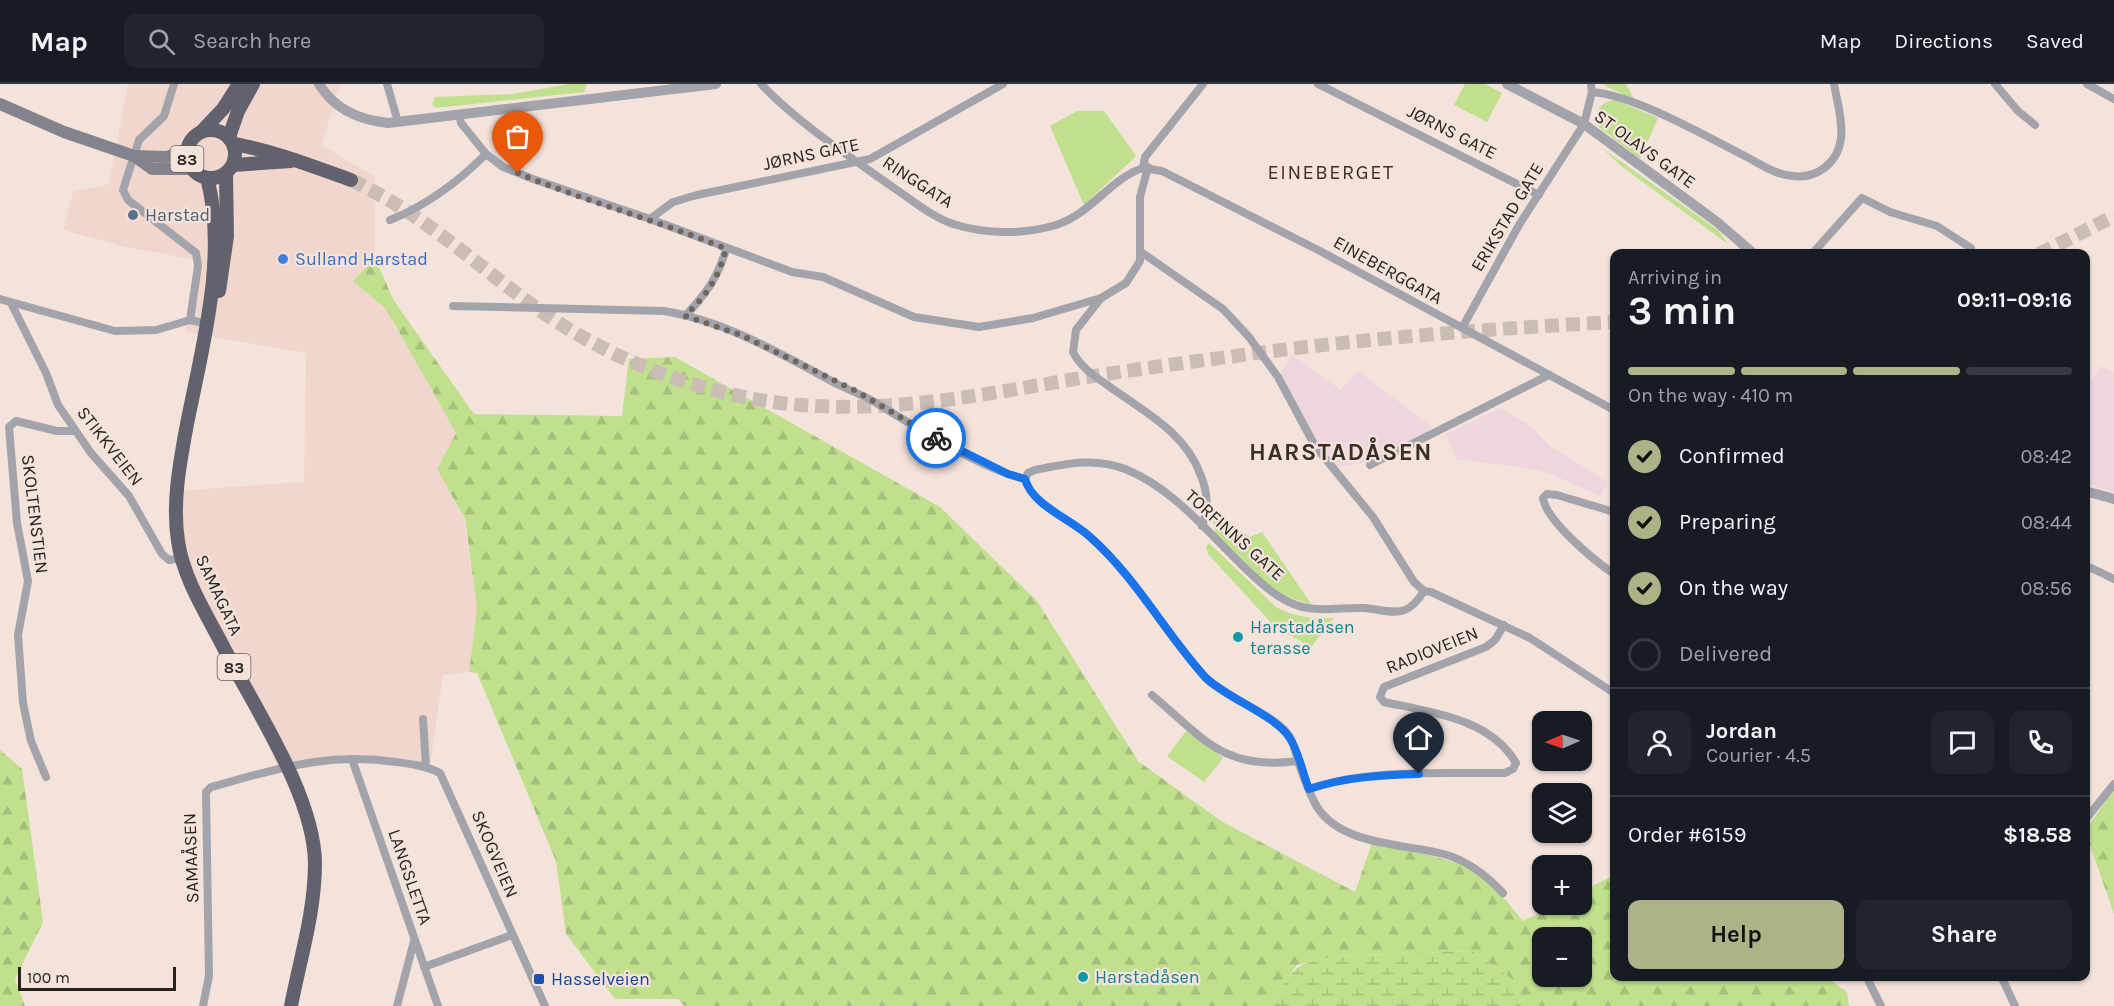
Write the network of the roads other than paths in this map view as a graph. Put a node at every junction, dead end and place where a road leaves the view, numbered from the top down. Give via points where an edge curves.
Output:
1 (174, 84) edge
2 (239, 84) edge
3 (253, 84) edge
4 (318, 84) edge
5 (387, 84) edge
6 (716, 84) edge
7 (761, 84) edge
8 (1003, 84) edge
9 (1203, 84) edge
10 (1318, 84) edge
11 (1507, 84) edge
12 (1834, 84) edge
13 (1995, 84) edge
14 (2087, 84) edge
15 (990, 87) edge
16 (1591, 88) edge
17 (2114, 99) edge
18 (0, 104) edge
19 (459, 115) junction
20 (398, 122) junction
21 (1584, 124) junction
22 (2035, 125) dead end
23 (202, 131) junction
24 (231, 141) junction
25 (187, 149) junction
26 (486, 154) junction
27 (134, 156) junction
28 (291, 161) junction
29 (858, 163) junction
30 (1145, 167) junction
31 (192, 169) junction
32 (230, 169) junction
33 (207, 178) junction
34 (351, 180) tunnel mouth
35 (1539, 195) junction
36 (650, 219) junction
37 (390, 220) dead end
38 (1740, 248) edge
39 (1971, 248) dead end
40 (726, 249) junction
41 (1816, 249) edge
42 (1141, 252) junction
43 (1101, 298) junction
44 (0, 299) edge
45 (11, 303) junction
46 (453, 306) dead end
47 (685, 316) junction
48 (190, 320) junction
49 (208, 324) junction
50 (1462, 328) junction
51 (1550, 375) junction
52 (1610, 408) edge
53 (75, 431) junction
54 (1370, 465) dead end
55 (1025, 479) junction
56 (2090, 492) edge
57 (2114, 499) edge
58 (1610, 511) edge
59 (1202, 526) junction
60 (182, 558) junction
61 (2090, 567) edge
62 (1610, 571) edge
63 (2114, 579) edge
64 (1424, 591) junction
65 (1504, 625) junction
66 (1610, 690) edge
67 (1152, 695) dead end
68 (423, 719) dead end
69 (352, 759) junction
70 (1298, 760) junction
71 (285, 765) junction
72 (426, 767) junction
73 (46, 777) dead end
74 (2114, 784) edge
75 (1309, 789) junction
76 (2090, 813) edge
77 (1503, 893) dead end
78 (512, 934) junction
79 (414, 940) junction
80 (424, 967) junction
81 (1868, 981) edge
82 (2003, 981) edge
83 (202, 1006) edge
84 (291, 1006) edge
85 (397, 1006) edge
86 (438, 1006) edge
87 (545, 1006) edge
88 (1881, 1006) edge
89 (2015, 1006) edge

1 - 27 street via 167,110 142,135
2 - 23 highway, 83
3 - 24 highway, 83 via 238,111
4 - 20 street via 336,104 356,116
5 - 20 street
6 - 19 street
7 - 29 street, RINGGATA
8 - 15 street, JØRNS GATE
9 - 30 street via 1145,158
10 - 35 street, JØRNS GATE
11 - 21 street, ST OLAVS GATE
12 - 16 street via 1841,138 1837,154 1825,168 1808,176 1774,171 1683,124
13 - 22 street
14 - 17 street
15 - 29 street, JØRNS GATE via 945,119
16 - 21 street, ERIKSTAD GATE
18 - 27 main road
19 - 20 street
19 - 26 street via 467,132
21 - 35 street, ERIKSTAD GATE
21 - 38 street, ST OLAVS GATE via 1718,222
23 - 24 highway, 83 via 219,131
23 - 25 highway, 83
24 - 28 highway, 83 via 268,150
24 - 32 highway, 83 via 236,155
25 - 27 main road via 167,157
25 - 31 highway, 83
26 - 36 street via 503,167 532,179
26 - 37 street via 442,192
27 - 31 main road via 152,169
27 - 48 street via 124,195 196,253
28 - 32 highway, 83
28 - 34 highway, 83
29 - 30 street, RINGGATA via 950,223 996,232 1036,229 1072,218
29 - 36 street, JØRNS GATE via 697,195 673,202
30 - 42 street via 1140,197
30 - 50 street, EINEBERGGATA via 1162,171 1311,246
31 - 33 highway, 83
32 - 33 highway, 83
32 - 49 highway, SAMAGATA / 83 via 225,248
33 - 49 highway, SAMAGATA / 83 via 214,224
35 - 50 street, ERIKSTAD GATE
36 - 40 street
39 - 41 street via 1937,226 1890,212 1862,198
40 - 43 street via 792,272 823,277 929,321 979,327 996,325
40 - 47 street via 720,272
42 - 43 street via 1140,261 1126,283
42 - 64 street via 1223,309 1249,337 1278,377 1315,446 1373,517 1414,582
43 - 59 street via 1076,330 1073,352 1091,374 1186,446 1198,466 1206,492 1207,515
44 - 45 street
45 - 48 street via 115,331 156,330
45 - 53 street, STIKKVEIEN via 58,405
46 - 47 street via 664,311
47 - 55 street via 741,335 856,391 960,451
48 - 49 street
49 - 60 highway, SAMAGATA / 83 via 177,486 176,528
50 - 51 street, EINEBERGGATA
51 - 52 street, EINEBERGGATA
51 - 54 street
53 - 60 street, STIKKVEIEN via 129,496 162,554 169,560
53 - 73 street, SKOLTENSTIEN via 16,422 9,427 17,523 28,581 18,635 23,703 31,741
55 - 59 street, TORFINNS GATE via 1035,470 1071,463 1097,461 1113,465 1153,484
55 - 70 street via 1033,495 1089,535 1121,569 1220,692 1288,734
56 - 57 street
58 - 62 street via 1557,495 1547,494 1543,498 1578,546
59 - 64 street, TORFINNS GATE via 1264,586 1299,606 1395,613 1410,608
60 - 71 highway, SAMAGATA / 83
61 - 63 street
64 - 65 street
65 - 66 street
65 - 75 street, RADIOVEIEN via 1486,647 1384,687 1380,697 1384,702 1449,716 1477,728 1512,756 1516,763 1513,769 1376,776 1324,783
67 - 70 street via 1228,756 1254,763
68 - 72 street
69 - 71 street
69 - 72 street
69 - 79 street, LANGSLETTA
70 - 75 street
71 - 83 street, SAMAÅSEN via 211,787 206,792 209,976
71 - 84 highway, SAMAGATA / 83 via 305,811 315,862 311,912
72 - 78 street, SKOGVEIEN via 440,773 446,781
74 - 76 street
75 - 77 street via 1317,807 1341,829 1455,858 1489,878
78 - 80 street
78 - 87 street, SKOGVEIEN
79 - 80 street, LANGSLETTA
79 - 85 street
80 - 86 street, LANGSLETTA
81 - 88 street
82 - 89 street

